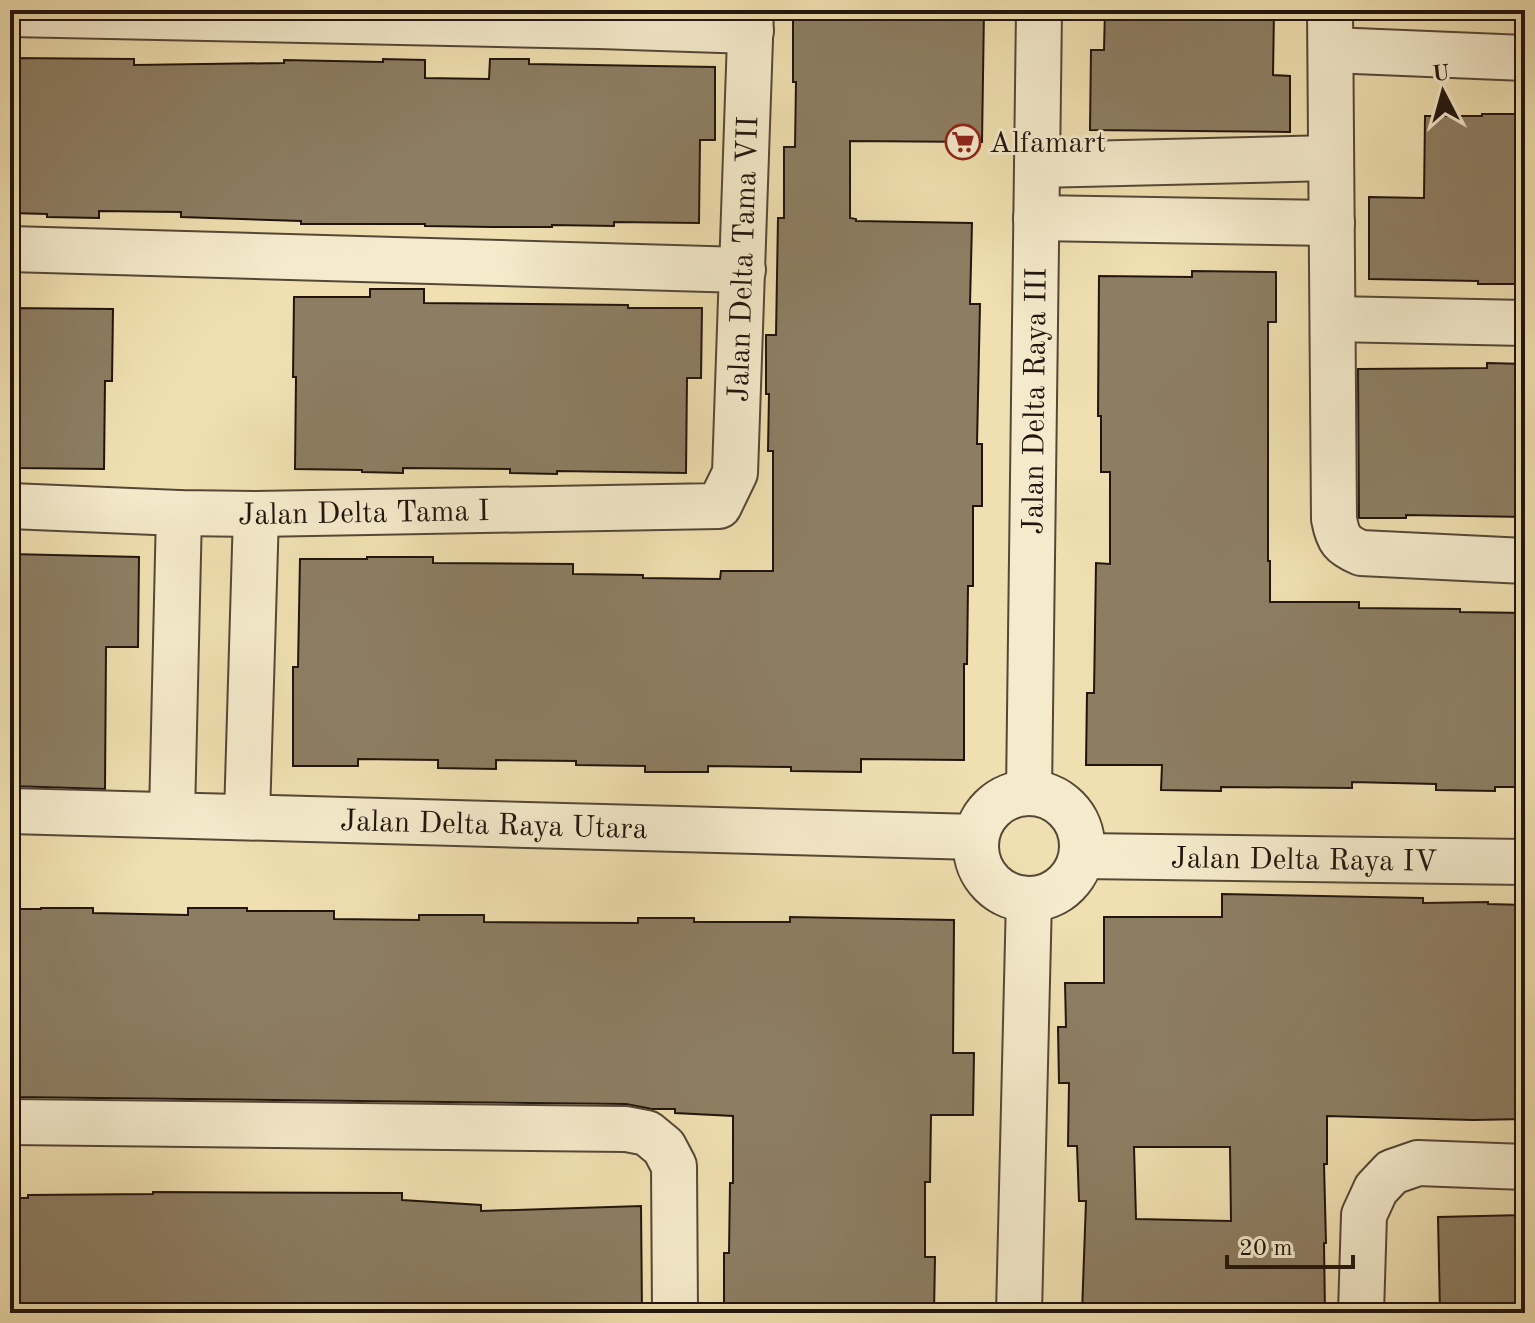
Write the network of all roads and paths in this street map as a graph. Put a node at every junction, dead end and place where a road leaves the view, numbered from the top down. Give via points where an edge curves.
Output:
1 (1039, 10) edge
2 (10, 14) edge
3 (599, 18) edge
4 (751, 21) edge
5 (1330, 30) edge
6 (1525, 58) edge
7 (1331, 158) junction
8 (1037, 165) junction
9 (1036, 218) junction
10 (1332, 223) junction
11 (10, 249) edge
12 (743, 270) junction
13 (1333, 319) junction
14 (1525, 323) edge
15 (10, 506) edge
16 (719, 506) joint
17 (179, 513) junction
18 (256, 514) junction
19 (1525, 561) edge
20 (1029, 793) junction
21 (10, 811) edge
22 (172, 815) junction
23 (247, 816) junction
24 (976, 837) junction
25 (1082, 856) junction
26 (1525, 862) edge
27 (1029, 899) junction
28 (10, 1122) edge
29 (1525, 1167) edge
30 (675, 1313) edge
31 (1019, 1313) edge
32 (1361, 1313) edge

1 - 8 street, Jalan Delta Raya III
2 - 3 street
3 - 4 street
4 - 12 street, Jalan Delta Tama VII
5 - 6 street
5 - 7 street
7 - 8 street
7 - 10 street
8 - 9 street, Jalan Delta Raya III
9 - 10 street
9 - 20 street, Jalan Delta Raya III
10 - 13 street
11 - 12 street
12 - 16 street, Jalan Delta Tama VII via 735,473
13 - 14 street
13 - 19 street via 1334,519 1345,546 1361,553
15 - 17 street, Jalan Delta Tama I
16 - 18 street, Jalan Delta Tama I
17 - 18 street, Jalan Delta Tama I
17 - 22 street
18 - 23 street
20 - 24 street via 994,805
20 - 25 street via 1064,806 1082,838
21 - 22 street, Jalan Delta Raya Utara
22 - 23 street, Jalan Delta Raya Utara
23 - 24 street, Jalan Delta Raya Utara
24 - 27 street via 983,873 1010,896
25 - 26 street, Jalan Delta Raya IV
25 - 27 street via 1063,887 1047,897
27 - 31 street
28 - 30 street via 647,1133 664,1147 674,1166
29 - 32 street via 1418,1163 1392,1172 1376,1189 1364,1215

